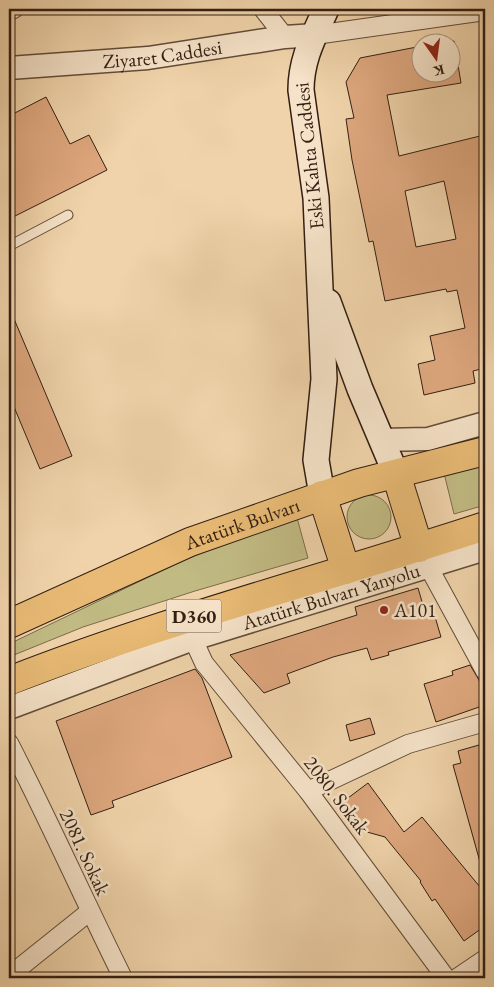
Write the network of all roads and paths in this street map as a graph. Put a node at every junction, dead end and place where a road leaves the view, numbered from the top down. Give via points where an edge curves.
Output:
1 (14, 9) edge
2 (263, 9) edge
3 (326, 9) edge
4 (9, 11) edge
5 (485, 11) edge
6 (314, 35) junction
7 (285, 37) junction
8 (9, 68) edge
9 (68, 215) dead end
10 (9, 246) edge
11 (319, 279) junction
12 (485, 424) edge
13 (381, 440) junction
14 (485, 451) edge
15 (396, 474) junction
16 (322, 495) junction
17 (485, 526) edge
18 (485, 548) edge
19 (424, 557) junction
20 (346, 570) junction
21 (9, 624) edge
22 (193, 639) junction
23 (485, 671) edge
24 (9, 681) edge
25 (9, 708) edge
26 (485, 722) edge
27 (9, 743) edge
28 (308, 792) junction
29 (90, 912) junction
30 (485, 959) edge
31 (9, 976) edge
32 (123, 978) edge
33 (446, 978) edge
34 (457, 978) edge

1 - 4 street
2 - 7 street
3 - 6 main road, Eski Kahta Caddesi
5 - 6 street
6 - 7 street, Ziyaret Caddesi
6 - 11 main road, Eski Kahta Caddesi via 301,73 301,90 316,198
7 - 8 street, Ziyaret Caddesi via 148,58
9 - 10 lane
11 - 13 main road
11 - 16 main road, Eski Kahta Caddesi via 324,379 316,460
12 - 13 street via 428,439
13 - 15 main road
14 - 15 highway, Atatürk Bulvarı
15 - 16 highway, Atatürk Bulvarı
15 - 19 highway
16 - 20 highway
16 - 21 highway, Atatürk Bulvarı via 190,542
17 - 19 highway, D360
18 - 19 street, Atatürk Bulvarı Yanyolu
19 - 20 highway, D360
19 - 22 street, Atatürk Bulvarı Yanyolu
19 - 23 street
20 - 24 highway, D360 via 86,651
22 - 25 street, Atatürk Bulvarı Yanyolu
22 - 28 street, 2080. Sokak via 204,663
26 - 28 street via 408,744
27 - 29 street, 2081. Sokak
28 - 33 street, 2080. Sokak
29 - 31 street
29 - 32 street, 2081. Sokak
30 - 34 street

